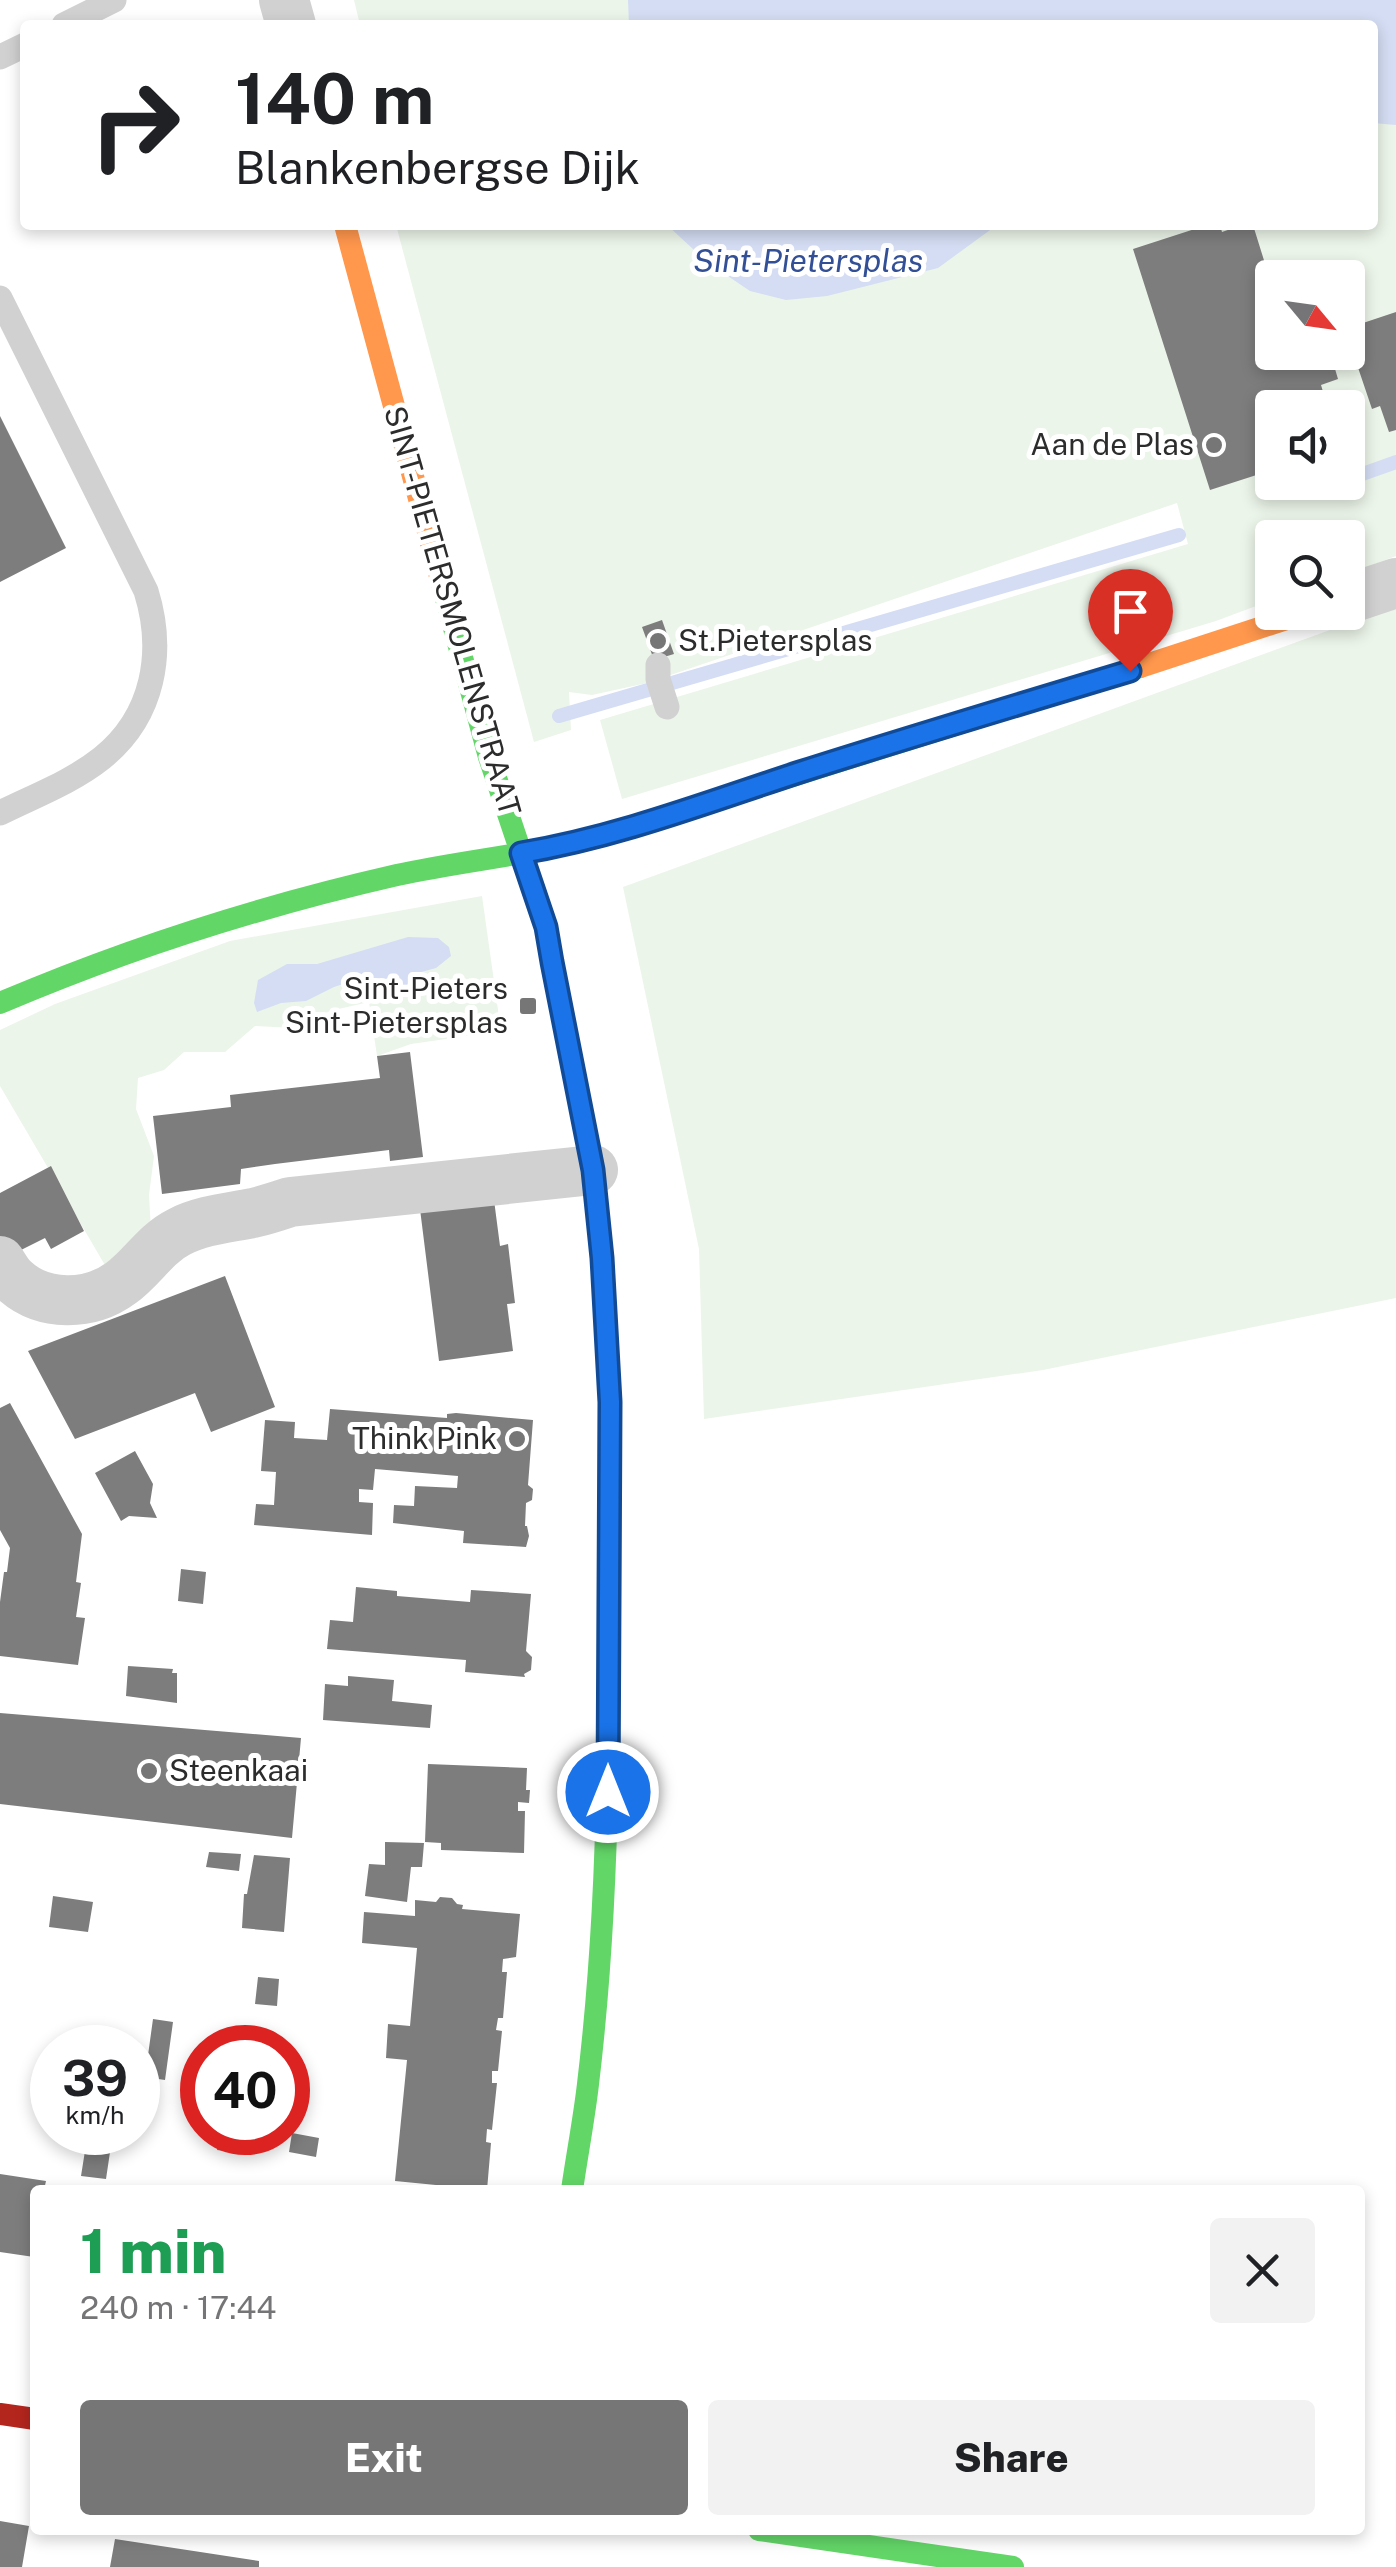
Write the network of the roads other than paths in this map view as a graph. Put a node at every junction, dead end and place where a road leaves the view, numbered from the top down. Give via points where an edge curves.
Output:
1 (114, 0) edge
2 (74, 20) edge
3 (346, 230) edge
4 (0, 298) edge
5 (1396, 583) edge
6 (1365, 594) edge
7 (1255, 630) edge
8 (0, 813) edge
9 (521, 853) junction
10 (0, 1003) edge
11 (593, 1170) junction
12 (0, 1261) edge
13 (573, 2185) edge
14 (0, 2414) edge
15 (30, 2418) edge
16 (793, 2535) edge
17 (1013, 2567) edge

1 - 2 lane
3 - 9 street, SINT-PIETERSMOLENSTRAAT
4 - 8 lane via 146,591 156,638 150,686 123,737 78,774
5 - 6 street
7 - 9 street via 694,809
9 - 10 street via 255,910 59,976
9 - 11 street, SINT-PIETERSMOLENSTRAAT via 546,927
11 - 12 street via 290,1202 204,1222 176,1233 123,1282 78,1300 30,1291
11 - 13 street, SINT-PIETERSMOLENSTRAAT via 610,1402 608,1792 588,2083
14 - 15 street
16 - 17 street

